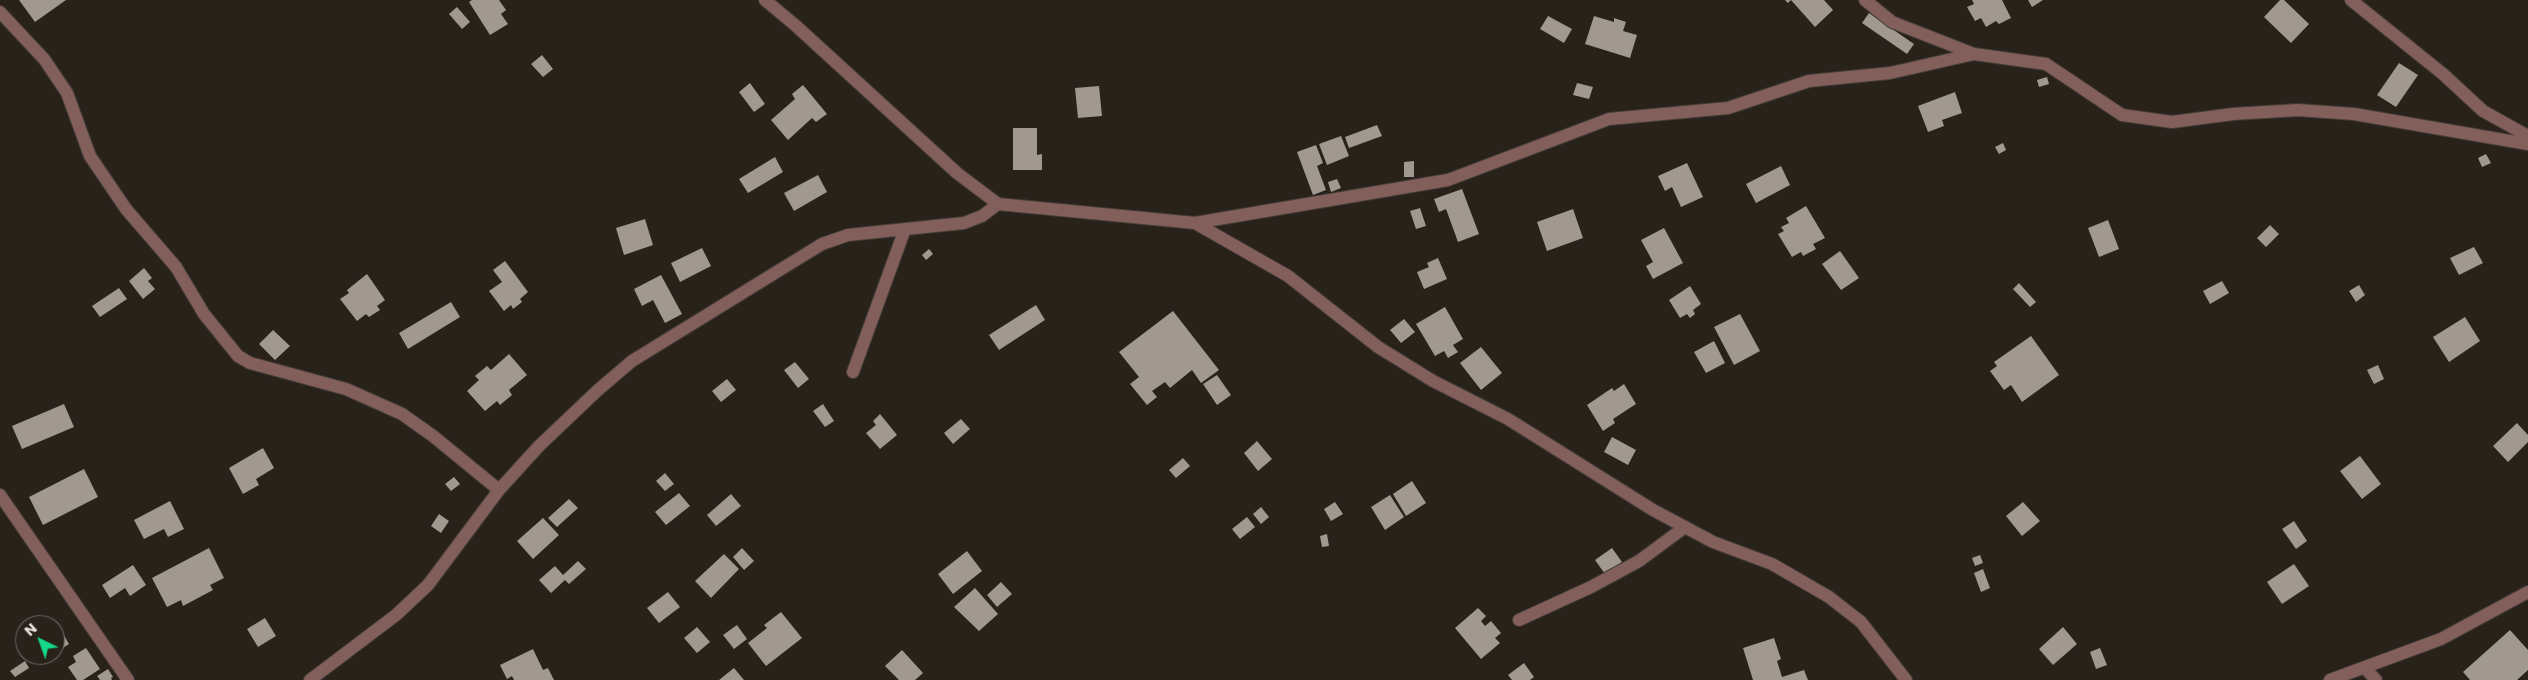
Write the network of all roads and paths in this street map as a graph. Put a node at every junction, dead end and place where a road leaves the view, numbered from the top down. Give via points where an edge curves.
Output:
1 (765, 0) edge
2 (1865, 0) edge
3 (2361, 3) edge
4 (0, 12) edge
5 (1974, 54) junction
6 (2528, 136) edge
7 (2528, 144) edge
8 (998, 204) junction
9 (1194, 223) junction
10 (905, 229) junction
11 (852, 372) dead end
12 (499, 490) junction
13 (0, 495) edge
14 (1685, 527) junction
15 (2528, 592) edge
16 (1519, 620) dead end
17 (2365, 668) junction
18 (128, 680) edge
19 (310, 680) edge
20 (1906, 680) edge
21 (2330, 680) edge
22 (2376, 680) edge

1 - 8 street via 957,173
2 - 5 street via 1892,22
3 - 6 street via 2483,111
4 - 12 street via 44,59 67,92 90,156 126,209 176,267 204,314 238,356 250,363 346,389 402,414
5 - 7 street via 2046,64 2122,115 2172,122 2298,110 2354,114
5 - 9 street via 1890,73 1809,81 1728,108 1610,119 1448,180
8 - 9 street
8 - 10 street via 982,216 964,223
9 - 14 street via 1288,276 1378,347 1508,420
10 - 11 street
10 - 12 street via 848,235 822,244 632,361 539,446
12 - 19 street via 428,585 396,615
13 - 18 street
14 - 16 street via 1639,561 1592,587
14 - 20 street via 1713,542 1772,564 1829,597 1861,622
15 - 17 street via 2441,639
17 - 21 street
17 - 22 street

